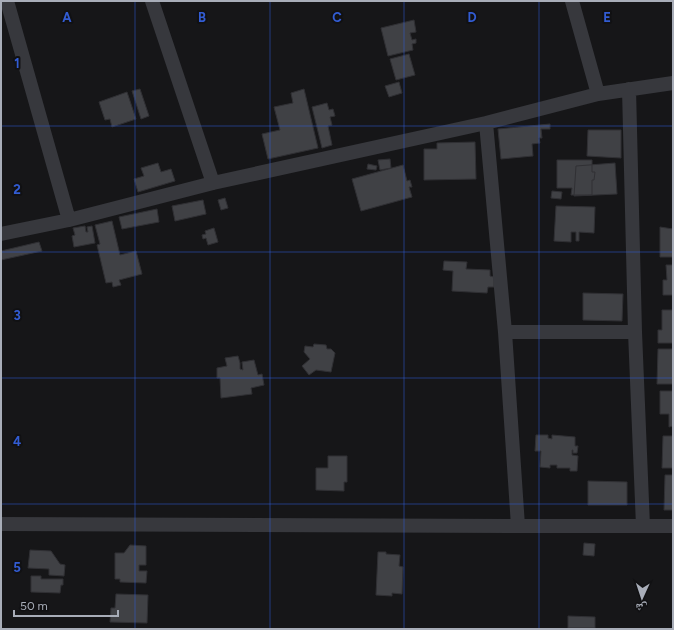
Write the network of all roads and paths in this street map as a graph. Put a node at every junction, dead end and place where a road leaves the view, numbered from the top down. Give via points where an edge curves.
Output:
1 (6, 1) edge
2 (152, 1) edge
3 (572, 1) edge
4 (673, 83) edge
5 (629, 89) junction
6 (598, 94) junction
7 (486, 123) junction
8 (213, 183) junction
9 (69, 220) junction
10 (1, 234) edge
11 (505, 332) junction
12 (635, 332) junction
13 (1, 524) edge
14 (518, 526) junction
15 (643, 526) junction
16 (673, 526) edge

1 - 9 street
2 - 8 street
3 - 6 street
4 - 5 street
5 - 6 street
5 - 12 street
6 - 7 street
7 - 8 street
7 - 11 street
8 - 9 street
9 - 10 street
11 - 12 street
11 - 14 street
12 - 15 street
13 - 14 street
14 - 15 street
15 - 16 street

